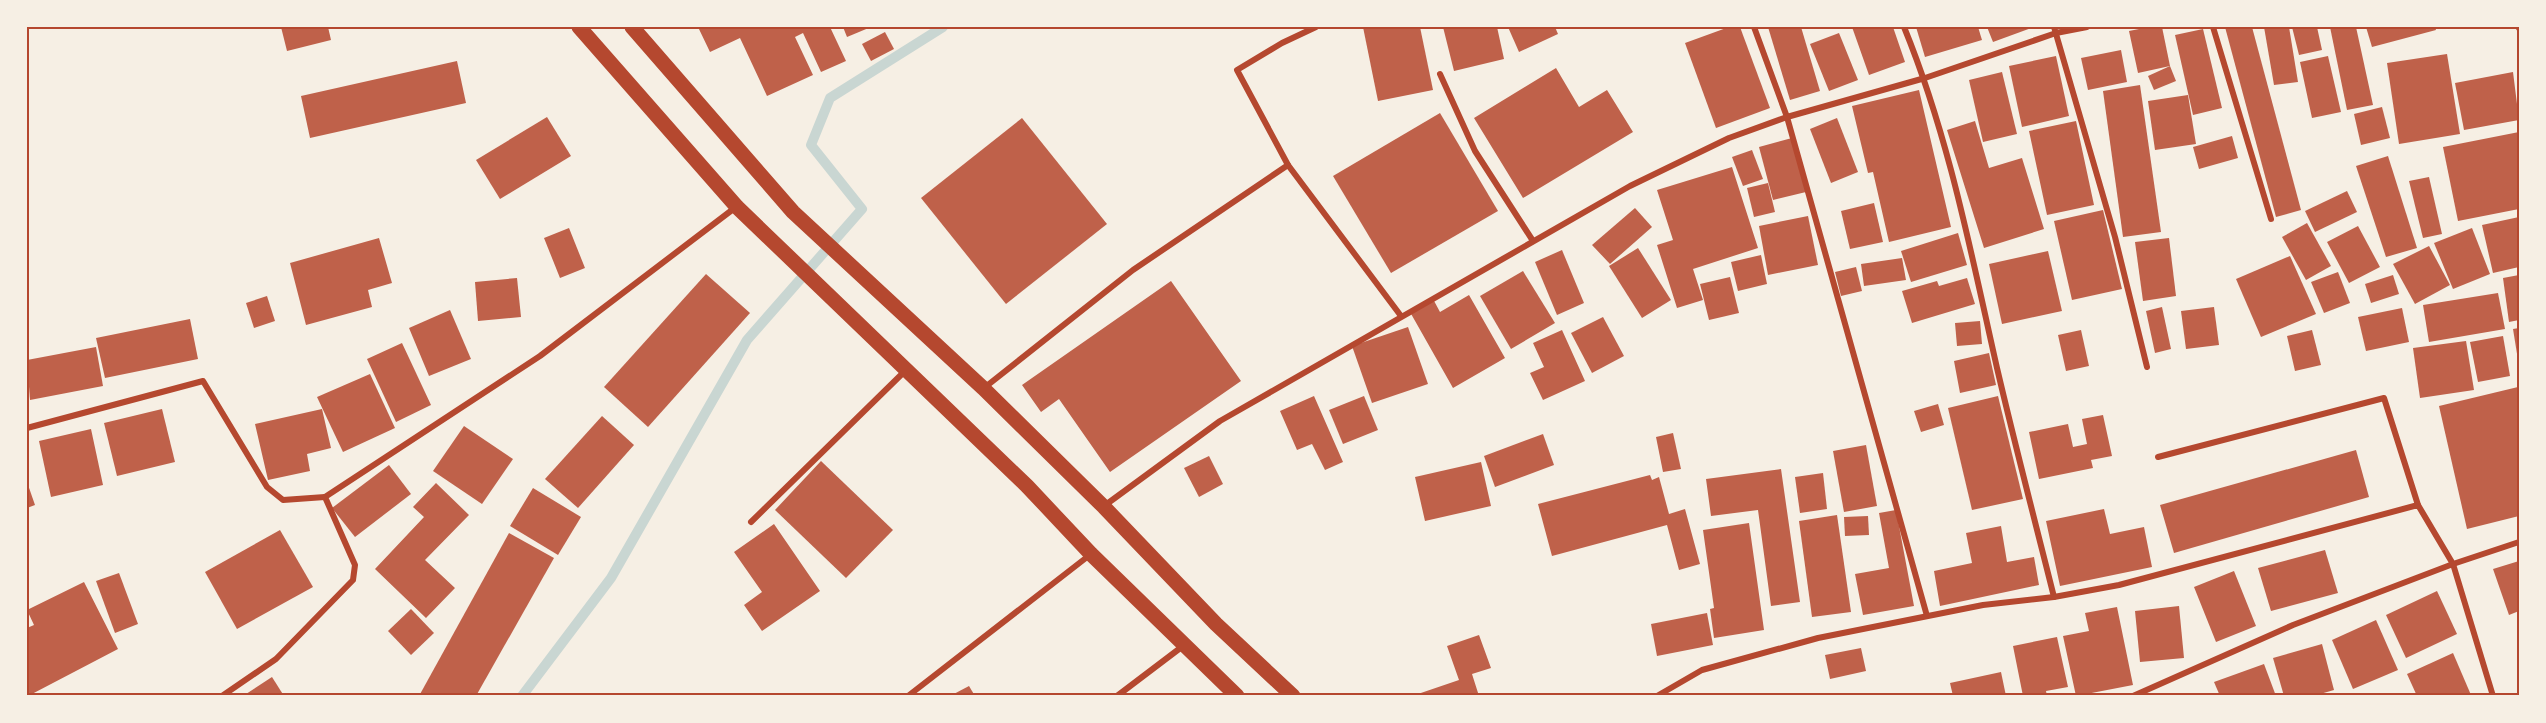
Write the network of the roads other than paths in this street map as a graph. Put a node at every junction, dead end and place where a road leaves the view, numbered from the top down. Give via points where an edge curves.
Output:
1 (579, 27) edge
2 (632, 27) edge
3 (1316, 27) edge
4 (1754, 27) edge
5 (1904, 27) edge
6 (2087, 27) edge
7 (2213, 27) edge
8 (2055, 30) edge
9 (1440, 74) dead end
10 (1925, 78) junction
11 (1788, 117) junction
12 (1288, 165) junction
13 (737, 207) junction
14 (2271, 219) dead end
15 (1533, 241) junction
16 (1401, 316) junction
17 (2147, 367) dead end
18 (906, 371) junction
19 (983, 388) junction
20 (27, 429) edge
21 (2158, 457) dead end
22 (325, 497) junction
23 (2418, 505) junction
24 (1104, 507) junction
25 (751, 522) dead end
26 (2519, 542) edge
27 (1091, 554) junction
28 (2453, 564) junction
29 (2054, 597) junction
30 (1927, 616) junction
31 (1183, 646) junction
32 (225, 695) edge
33 (908, 696) edge
34 (1117, 696) edge
35 (1237, 696) edge
36 (1293, 696) edge
37 (1657, 696) edge
38 (2133, 696) edge
39 (2493, 696) edge

1 - 13 main road
2 - 19 main road via 793,212
3 - 12 street via 1237,70
4 - 11 street
5 - 10 street
6 - 8 street
7 - 14 street
8 - 10 street
8 - 17 street via 2115,237
9 - 15 street via 1475,151
10 - 11 street
10 - 29 street via 1959,194
11 - 15 street via 1729,138 1679,162
11 - 30 street
12 - 16 street
12 - 19 street via 1133,270
13 - 18 main road
13 - 22 street via 540,356
15 - 16 street
16 - 24 street via 1220,421
18 - 25 street
18 - 27 main road via 1027,486
19 - 24 main road
20 - 22 street via 203,381 267,487 283,500
21 - 23 street via 2384,398
22 - 32 street via 355,565 353,580 276,659
23 - 28 street
23 - 29 street via 2118,585
24 - 36 main road via 1216,624
26 - 28 street
27 - 31 main road
27 - 33 street
28 - 38 street via 2293,625
28 - 39 street
29 - 30 street
30 - 37 street via 1818,638 1702,670
31 - 34 street
31 - 35 main road

